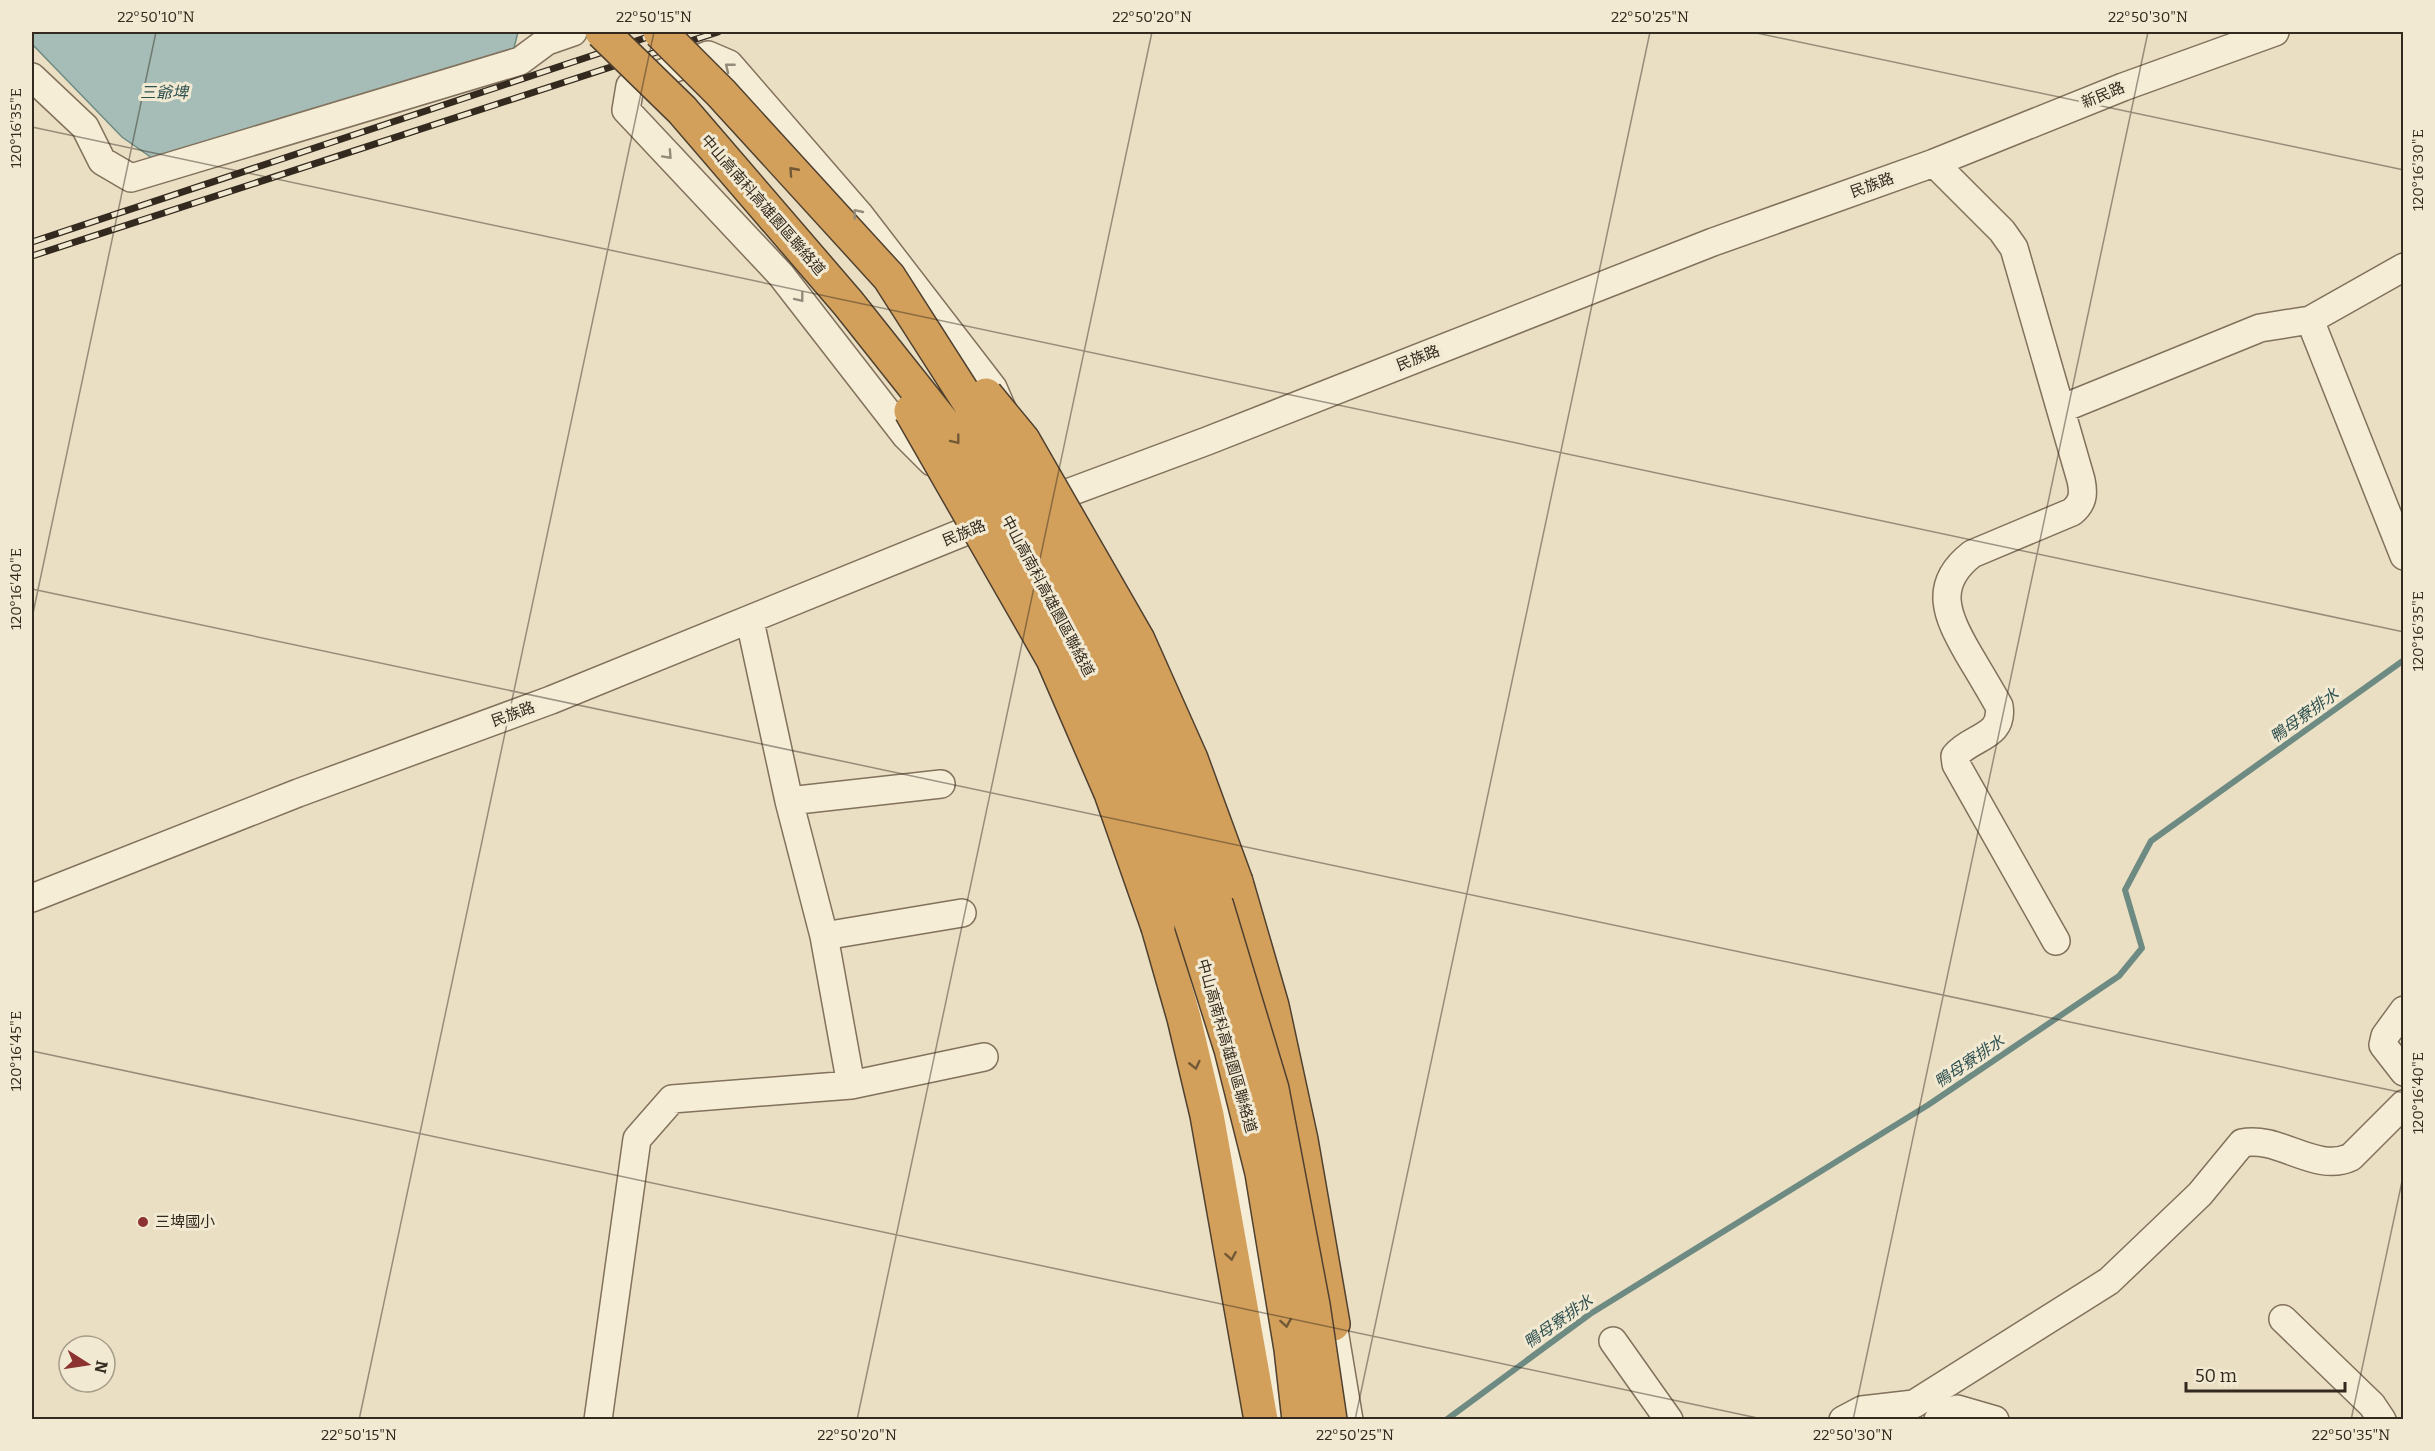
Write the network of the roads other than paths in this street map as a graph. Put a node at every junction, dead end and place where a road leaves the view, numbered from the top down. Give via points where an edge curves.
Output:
1 (573, 32) edge
2 (602, 32) edge
3 (660, 32) edge
4 (2274, 32) edge
5 (542, 36) edge
6 (32, 76) edge
7 (1934, 163) junction
8 (2403, 267) edge
9 (889, 277) junction
10 (848, 303) junction
11 (2310, 320) junction
12 (2061, 409) junction
13 (1045, 501) junction
14 (991, 521) junction
15 (2403, 556) edge
16 (750, 621) junction
17 (942, 784) dead end
18 (789, 801) junction
19 (32, 898) edge
20 (962, 914) dead end
21 (824, 936) junction
22 (2056, 941) dead end
23 (2403, 1010) edge
24 (984, 1057) dead end
25 (2403, 1072) edge
26 (851, 1085) junction
27 (2403, 1104) edge
28 (2283, 1319) dead end
29 (1333, 1324) junction
30 (1614, 1341) dead end
31 (598, 1419) edge
32 (1261, 1419) edge
33 (1280, 1419) edge
34 (1299, 1419) edge
35 (1330, 1419) edge
36 (1349, 1419) edge
37 (1668, 1419) edge
38 (1843, 1419) edge
39 (1938, 1419) edge
40 (1995, 1419) edge
41 (2382, 1419) edge

1 - 5 street
2 - 10 highway, 中山高南科高雄園區聯絡道, bridge via 682,110
9 -> 3 highway, 中山高南科高雄園區聯絡道, bridge
4 - 7 street, 新民路
5 - 6 street via 520,61 131,178 102,161 85,126
7 - 12 street via 2014,248
7 - 13 street, 民族路 via 1713,242
8 - 11 street
9 - 29 highway, bridge via 1023,440 1138,640 1191,759 1236,882 1272,1006 1301,1140
9 - 35 highway, 中山高南科高雄園區聯絡道, bridge via 1010,466 1117,657 1215,900 1272,1089
10 -> 32 highway, bridge via 1053,659 1112,793 1184,1018 1207,1115
10 -> 34 highway, 中山高南科高雄園區聯絡道, bridge via 979,468 1089,666 1186,907 1231,1049 1262,1173
11 - 12 street via 2260,328
11 - 15 street
12 - 22 street via 2081,480 2080,505 2072,512 1972,554 1958,565 1949,583 1947,606 1952,625 1999,706 2001,718 1995,729 1961,748 1955,756 1956,764
13 - 14 street, 民族路
13 -> 14 street via 993,388 859,214 729,64 708,55 630,86 626,110 781,274 906,436
13 - 29 street via 1142,689 1215,869 1264,1053 1306,1240
14 - 16 street, 民族路
14 - 33 street via 1067,656 1136,823 1187,964 1218,1065 1240,1169
16 - 18 street
16 - 19 street, 民族路
17 - 18 street
18 - 21 street
20 - 21 street
21 - 26 street
23 - 25 street via 2385,1036 2384,1045
24 - 26 street
26 - 31 street via 672,1100 637,1139
27 - 38 street via 2341,1162 2328,1162 2262,1141 2242,1143 2200,1194 2109,1281 1914,1404 1862,1410
28 - 41 street via 2373,1405
29 - 36 street
30 - 37 street
39 - 40 street via 1958,1409

